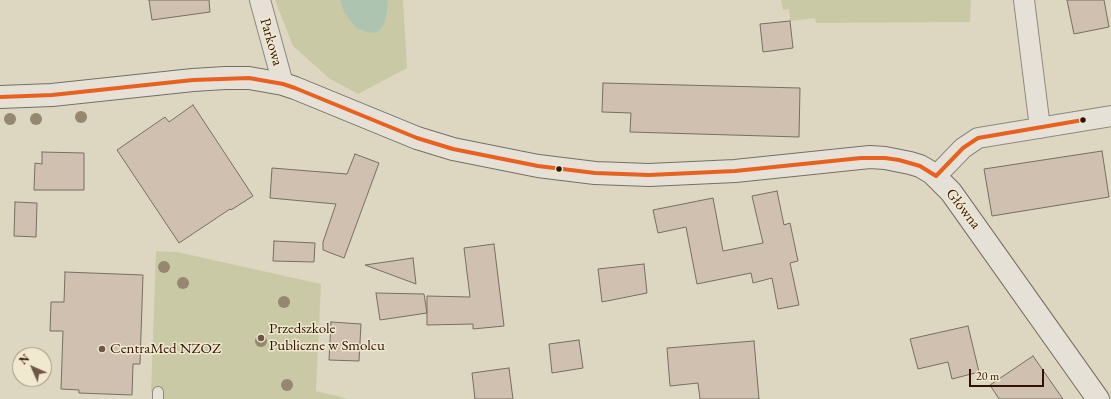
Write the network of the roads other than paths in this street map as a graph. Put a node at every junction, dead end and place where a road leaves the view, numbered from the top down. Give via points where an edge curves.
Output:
1 (260, 0) edge
2 (1024, 0) edge
3 (283, 84) junction
4 (0, 97) edge
5 (1111, 116) edge
6 (1040, 128) junction
7 (936, 176) junction
8 (1098, 399) edge

1 - 3 street, Parkowa
2 - 6 street
3 - 4 street, Główna via 249,78 225,78 52,95
3 - 7 street, Główna via 417,138 453,149 538,166 595,173 649,175 735,171 861,158 885,158 920,166
5 - 6 street
6 - 7 street via 978,138 962,148
7 - 8 street, Główna via 969,216

